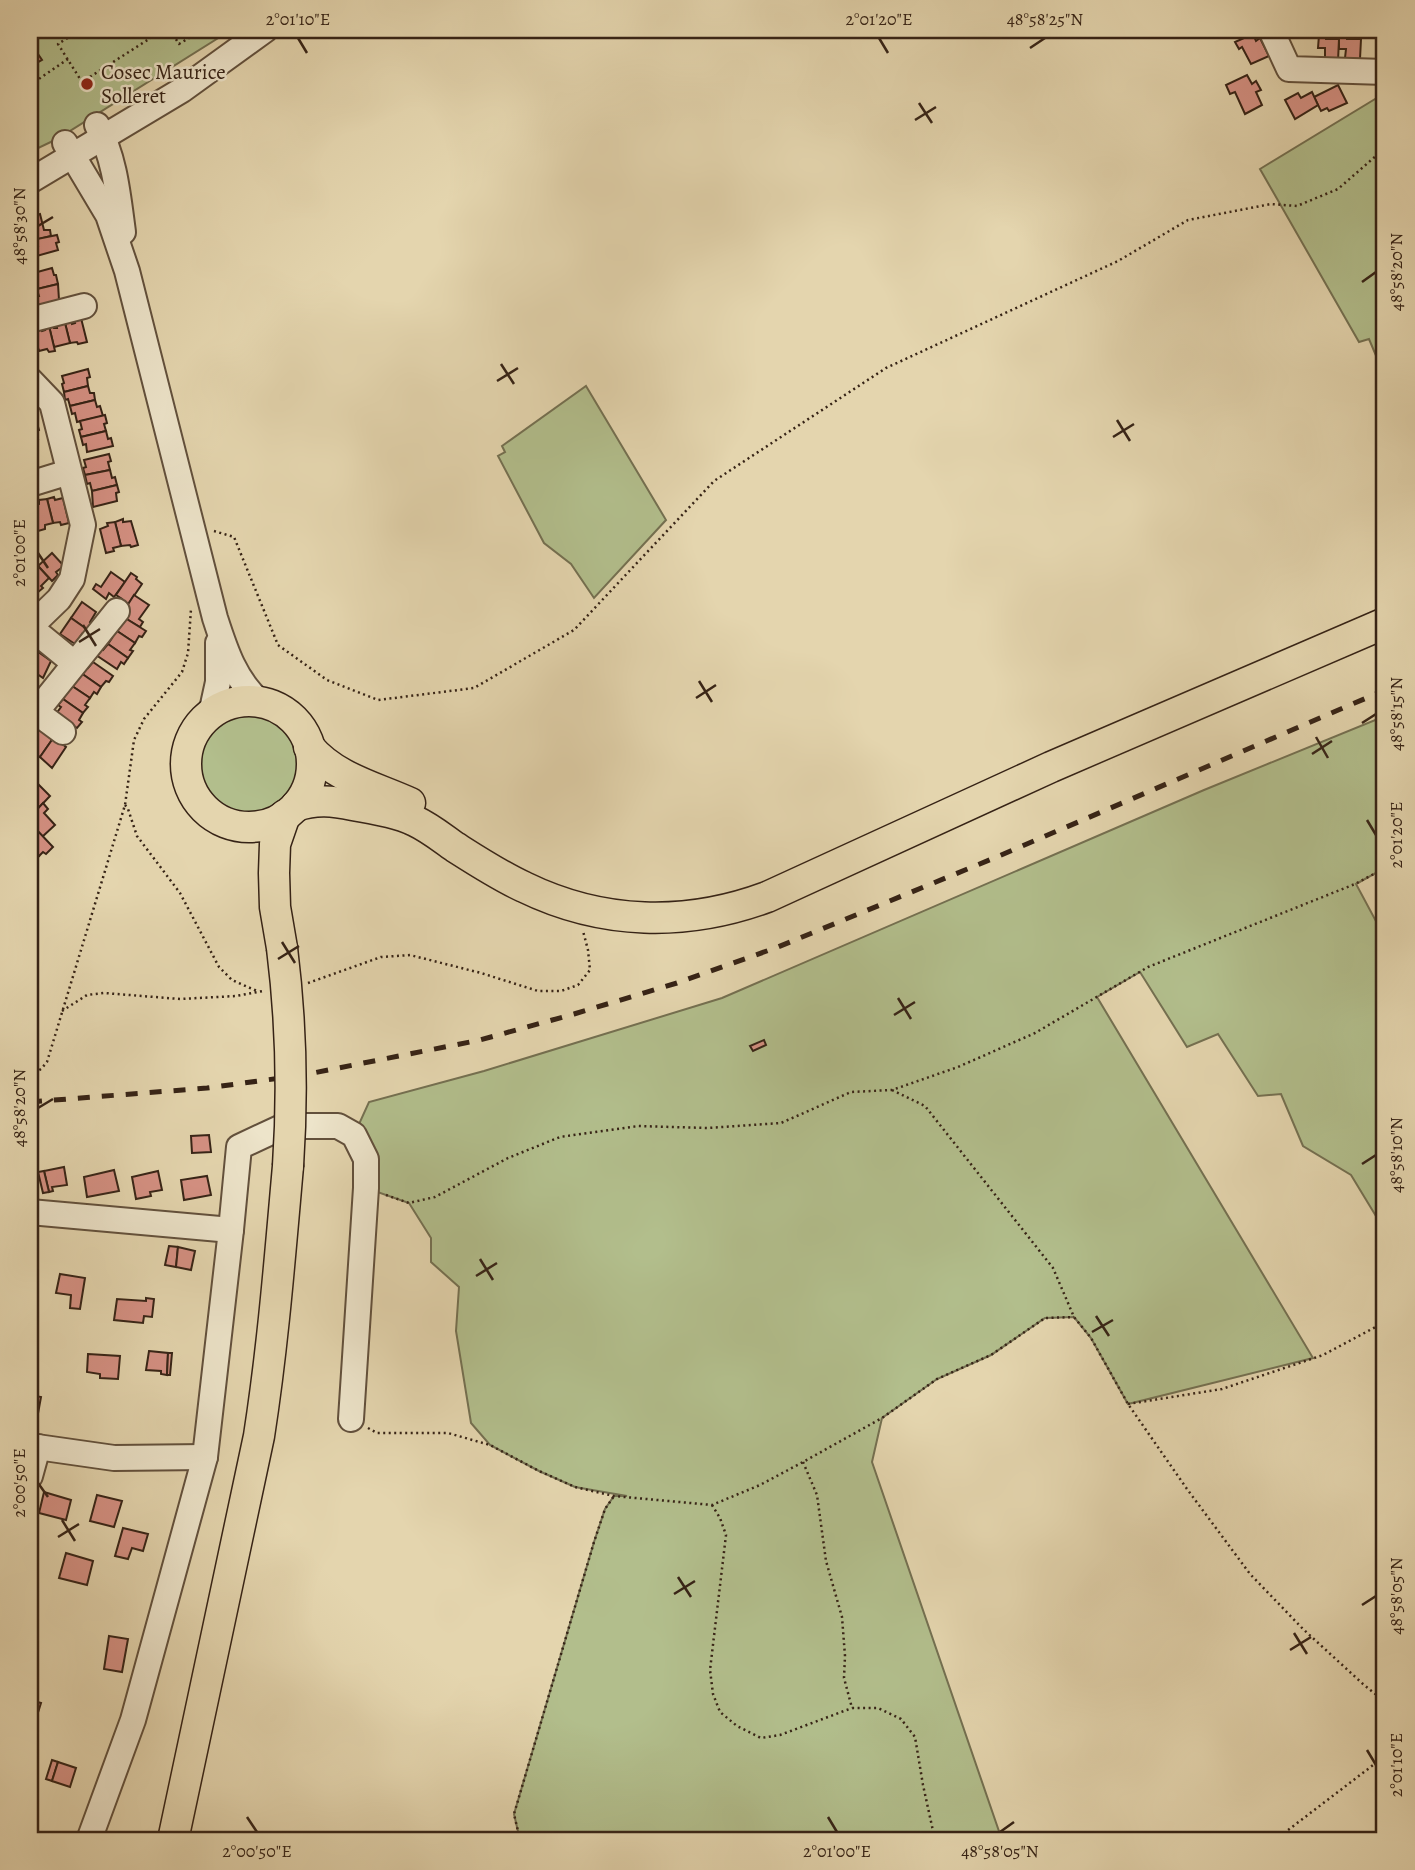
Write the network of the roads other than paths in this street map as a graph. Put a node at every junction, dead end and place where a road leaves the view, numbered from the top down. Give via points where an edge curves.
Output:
1 (264, 30) edge
2 (1271, 30) edge
3 (1385, 72) edge
4 (100, 131) junction
5 (69, 150) junction
6 (30, 162) edge
7 (30, 181) edge
8 (127, 271) junction
9 (83, 306) dead end
10 (30, 320) edge
11 (30, 380) edge
12 (69, 472) junction
13 (30, 484) edge
14 (117, 611) dead end
15 (215, 618) junction
16 (1385, 623) edge
17 (30, 627) edge
18 (75, 663) junction
19 (261, 703) junction
20 (211, 714) junction
21 (63, 732) dead end
22 (309, 747) junction
23 (1051, 767) junction
24 (290, 811) junction
25 (238, 826) junction
26 (275, 907) junction
27 (30, 1212) edge
28 (231, 1230) junction
29 (351, 1419) road end
30 (34, 1446) edge
31 (205, 1457) junction
32 (30, 1476) edge
33 (174, 1838) edge
34 (89, 1840) edge

1 - 4 street via 205,75
2 - 3 street via 1289,69
4 - 5 street
4 - 8 street via 115,177
5 - 6 street
5 - 7 street
5 - 8 street via 108,215
8 - 15 street
9 - 10 street
11 - 12 street via 52,403
12 - 13 street
12 - 17 street via 83,525 72,579
14 - 18 street
15 - 19 street via 239,678
15 - 20 street via 219,660
16 - 23 main road
17 - 18 street
18 - 21 street via 36,712
19 - 20 main road via 235,703
19 - 22 main road via 293,719
20 - 25 main road via 191,740 188,779 204,808
22 - 23 main road via 332,770 423,810 545,883 596,899 649,905 732,890
22 - 24 main road via 310,780
23 - 24 main road via 766,897 709,914 676,917 603,914 553,900 397,815 328,801
24 - 25 main road via 263,825
24 - 26 main road via 275,844
25 - 26 main road
26 - 33 main road, bridge via 287,1003 292,1107 278,1294 253,1470
27 - 28 street
28 - 29 street via 239,1147 284,1126 338,1126 354,1135 366,1159 366,1188
28 - 31 street
30 - 31 street via 114,1458
30 - 32 street
31 - 34 street via 133,1720

